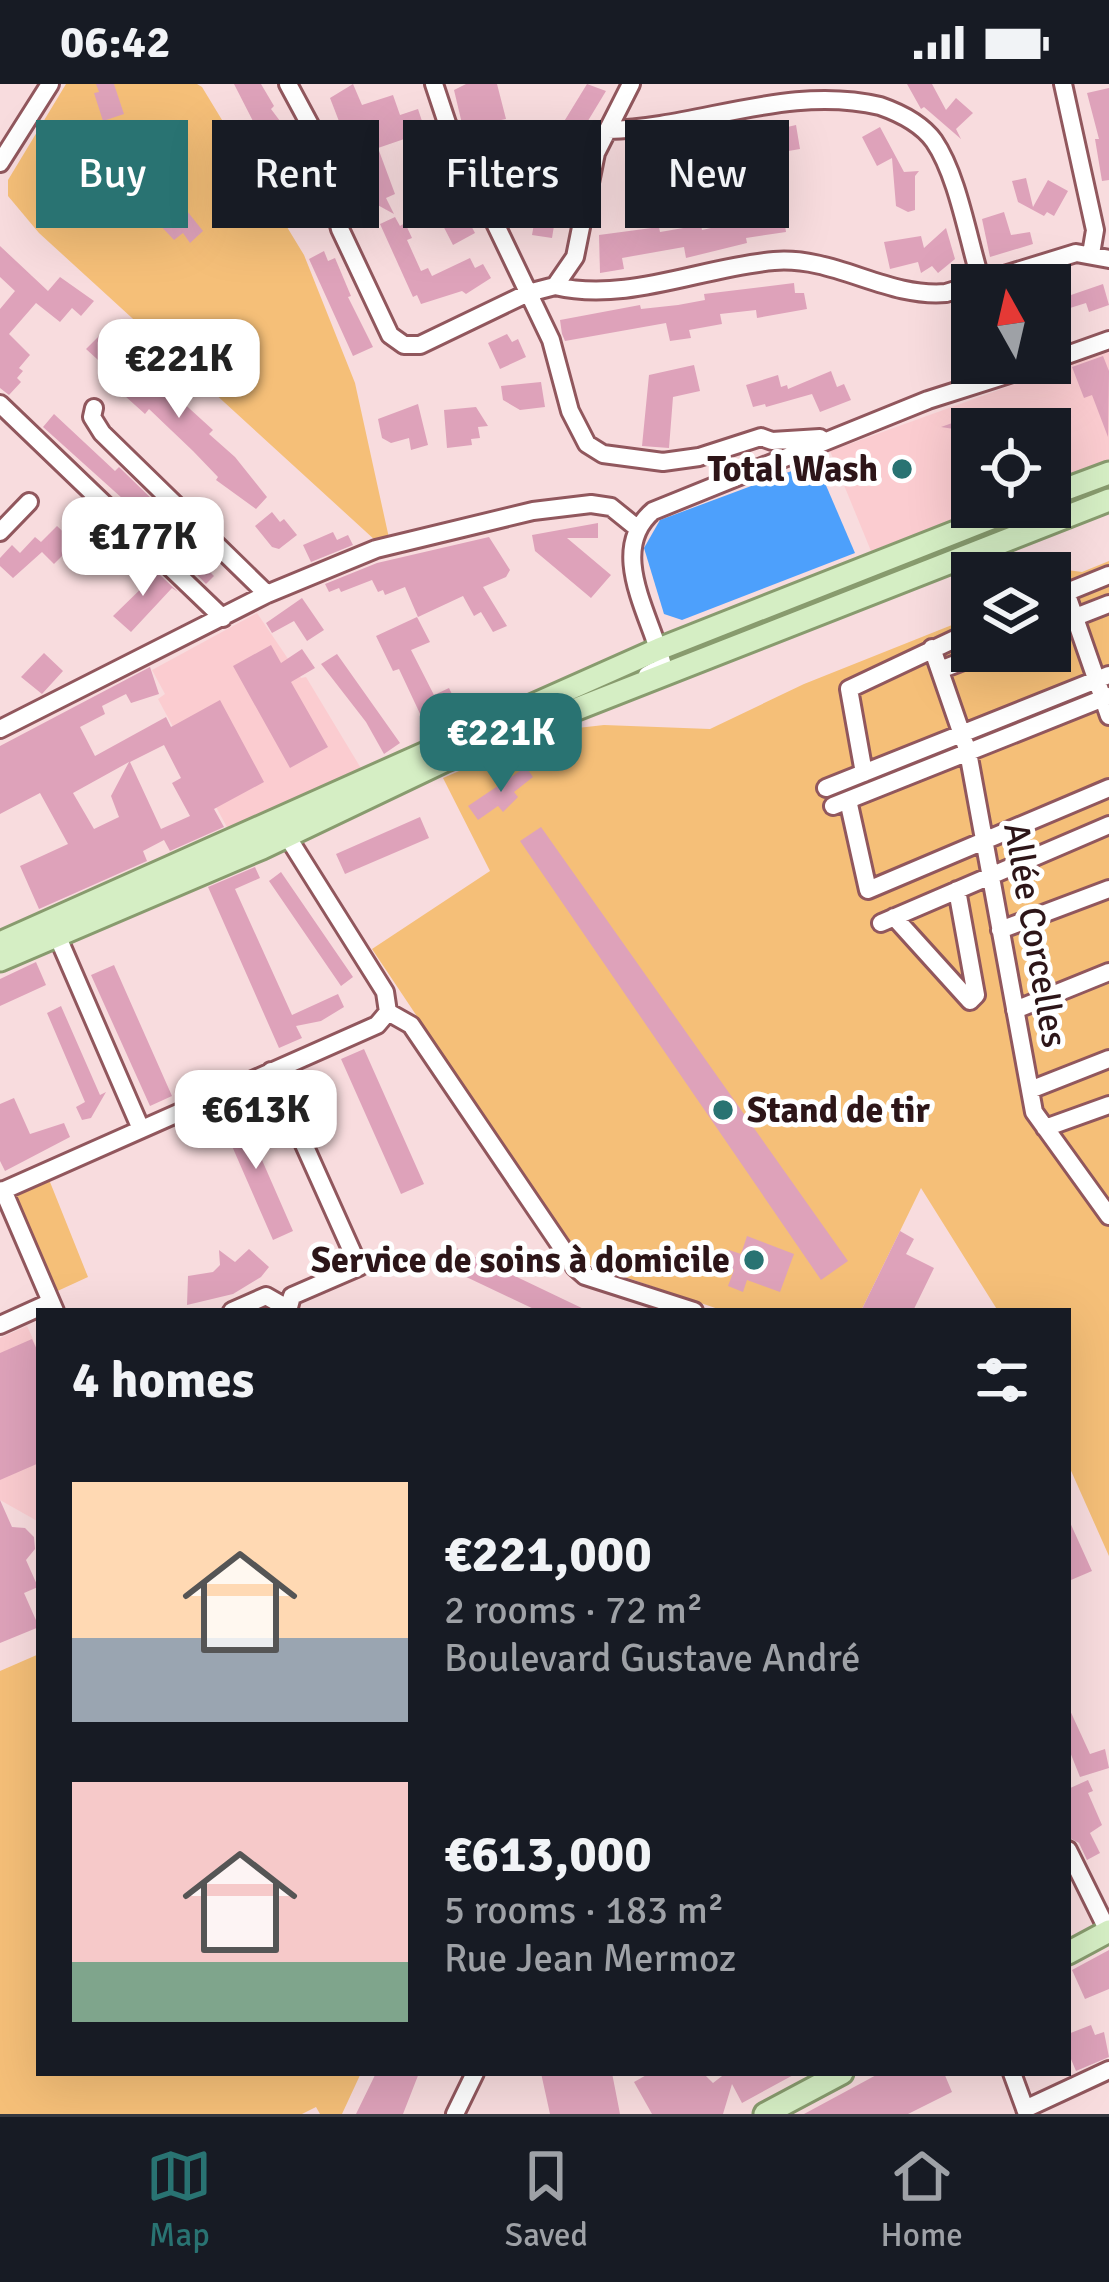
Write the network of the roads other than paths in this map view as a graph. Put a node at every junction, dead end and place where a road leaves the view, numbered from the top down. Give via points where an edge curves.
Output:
1 (50, 84) edge
2 (288, 84) edge
3 (434, 84) edge
4 (631, 84) edge
5 (1064, 84) edge
6 (608, 130) junction
7 (0, 163) edge
8 (1100, 256) edge
9 (976, 264) edge
10 (1036, 264) edge
11 (555, 286) junction
12 (951, 288) edge
13 (528, 293) junction
14 (1109, 340) edge
15 (1071, 353) edge
16 (978, 384) edge
17 (0, 404) edge
18 (94, 408) dead end
19 (839, 436) junction
20 (1109, 472) edge
21 (1071, 487) edge
22 (1109, 500) edge
23 (29, 502) dead end
24 (637, 528) junction
25 (967, 528) edge
26 (0, 532) edge
27 (1109, 575) edge
28 (1071, 590) edge
29 (267, 594) junction
30 (1109, 604) edge
31 (1071, 609) edge
32 (1077, 616) junction
33 (223, 618) junction
34 (1071, 618) edge
35 (951, 640) edge
36 (932, 648) junction
37 (660, 653) junction
38 (951, 666) edge
39 (940, 670) junction
40 (1103, 677) edge
41 (598, 698) junction
42 (1107, 704) edge
43 (0, 729) edge
44 (962, 734) junction
45 (968, 752) junction
46 (430, 759) junction
47 (864, 773) junction
48 (826, 788) dead end
49 (1109, 788) edge
50 (313, 804) junction
51 (1109, 825) edge
52 (287, 836) junction
53 (984, 842) junction
54 (990, 876) junction
55 (1109, 889) edge
56 (957, 890) junction
57 (53, 927) junction
58 (1000, 930) junction
59 (0, 943) edge
60 (0, 960) edge
61 (1109, 972) edge
62 (1015, 1010) junction
63 (388, 1012) junction
64 (1109, 1059) edge
65 (271, 1071) junction
66 (1030, 1090) junction
67 (1109, 1105) edge
68 (1046, 1128) junction
69 (141, 1129) junction
70 (2, 1191) edge
71 (1109, 1216) edge
72 (53, 1306) edge
73 (239, 1308) edge
74 (285, 1308) edge
75 (287, 1308) edge
76 (685, 1308) edge
77 (36, 1312) edge
78 (0, 1325) edge
79 (1071, 1856) edge
80 (1109, 1931) edge
81 (1071, 1951) edge
82 (1109, 2069) edge
83 (474, 2076) edge
84 (836, 2076) edge
85 (1013, 2076) edge
86 (1026, 2111) edge
87 (455, 2114) edge
88 (765, 2114) edge

1 - 7 street
2 - 13 street via 316,136 340,229 390,335 420,345
3 - 13 street
4 - 6 street
5 - 8 street
6 - 9 street via 766,98 872,102 933,140
6 - 11 street via 574,257
8 - 10 street
11 - 12 street via 587,294 774,261 817,261 908,292
11 - 13 street
13 - 19 street via 578,431 603,454 663,462 761,437
14 - 15 street
16 - 19 street
17 - 33 street
18 - 29 street via 103,433
19 - 24 street via 653,511
20 - 21 main road
22 - 41 main road
23 - 26 street
24 - 29 street via 611,507 591,503 533,511 376,549
24 - 37 street via 632,565
25 - 37 main road
27 - 28 street
29 - 33 street
30 - 32 street
31 - 32 street
32 - 34 street
32 - 40 street
33 - 43 street
35 - 36 street
36 - 39 street, Allée Corcelles
36 - 47 street via 849,689
37 - 41 street via 663,666 655,672
37 - 46 main road
38 - 39 street
39 - 44 street, Allée Corcelles
40 - 42 street
40 - 44 street
41 - 46 main road
42 - 45 street
44 - 45 street, Allée Corcelles
44 - 47 street
45 - 53 street, Allée Corcelles
45 - 53 street via 841,803 868,890
46 - 50 main road
46 - 52 main road
47 - 48 street
49 - 53 street
50 - 52 street
50 - 57 main road
51 - 54 street
52 - 57 main road
52 - 63 street via 385,992
53 - 54 street, Allée Corcelles
54 - 56 street
54 - 58 street, Allée Corcelles
55 - 58 street
56 - 56 street via 976,995 970,1001 887,920
57 - 59 main road
57 - 60 main road
57 - 69 street
58 - 62 street, Allée Corcelles
61 - 62 street
62 - 66 street, Allée Corcelles
63 - 65 street via 377,1025
63 - 76 street via 410,1025 575,1267
64 - 66 street
65 - 69 street
65 - 75 street via 359,1267 292,1296
66 - 68 street, Allée Corcelles
67 - 68 street
68 - 71 street, Allée Corcelles
69 - 70 street
70 - 72 street
73 - 74 street via 266,1296
77 - 78 street
79 - 80 street
80 - 81 main road
82 - 86 street
83 - 87 street
84 - 88 main road
85 - 86 street

